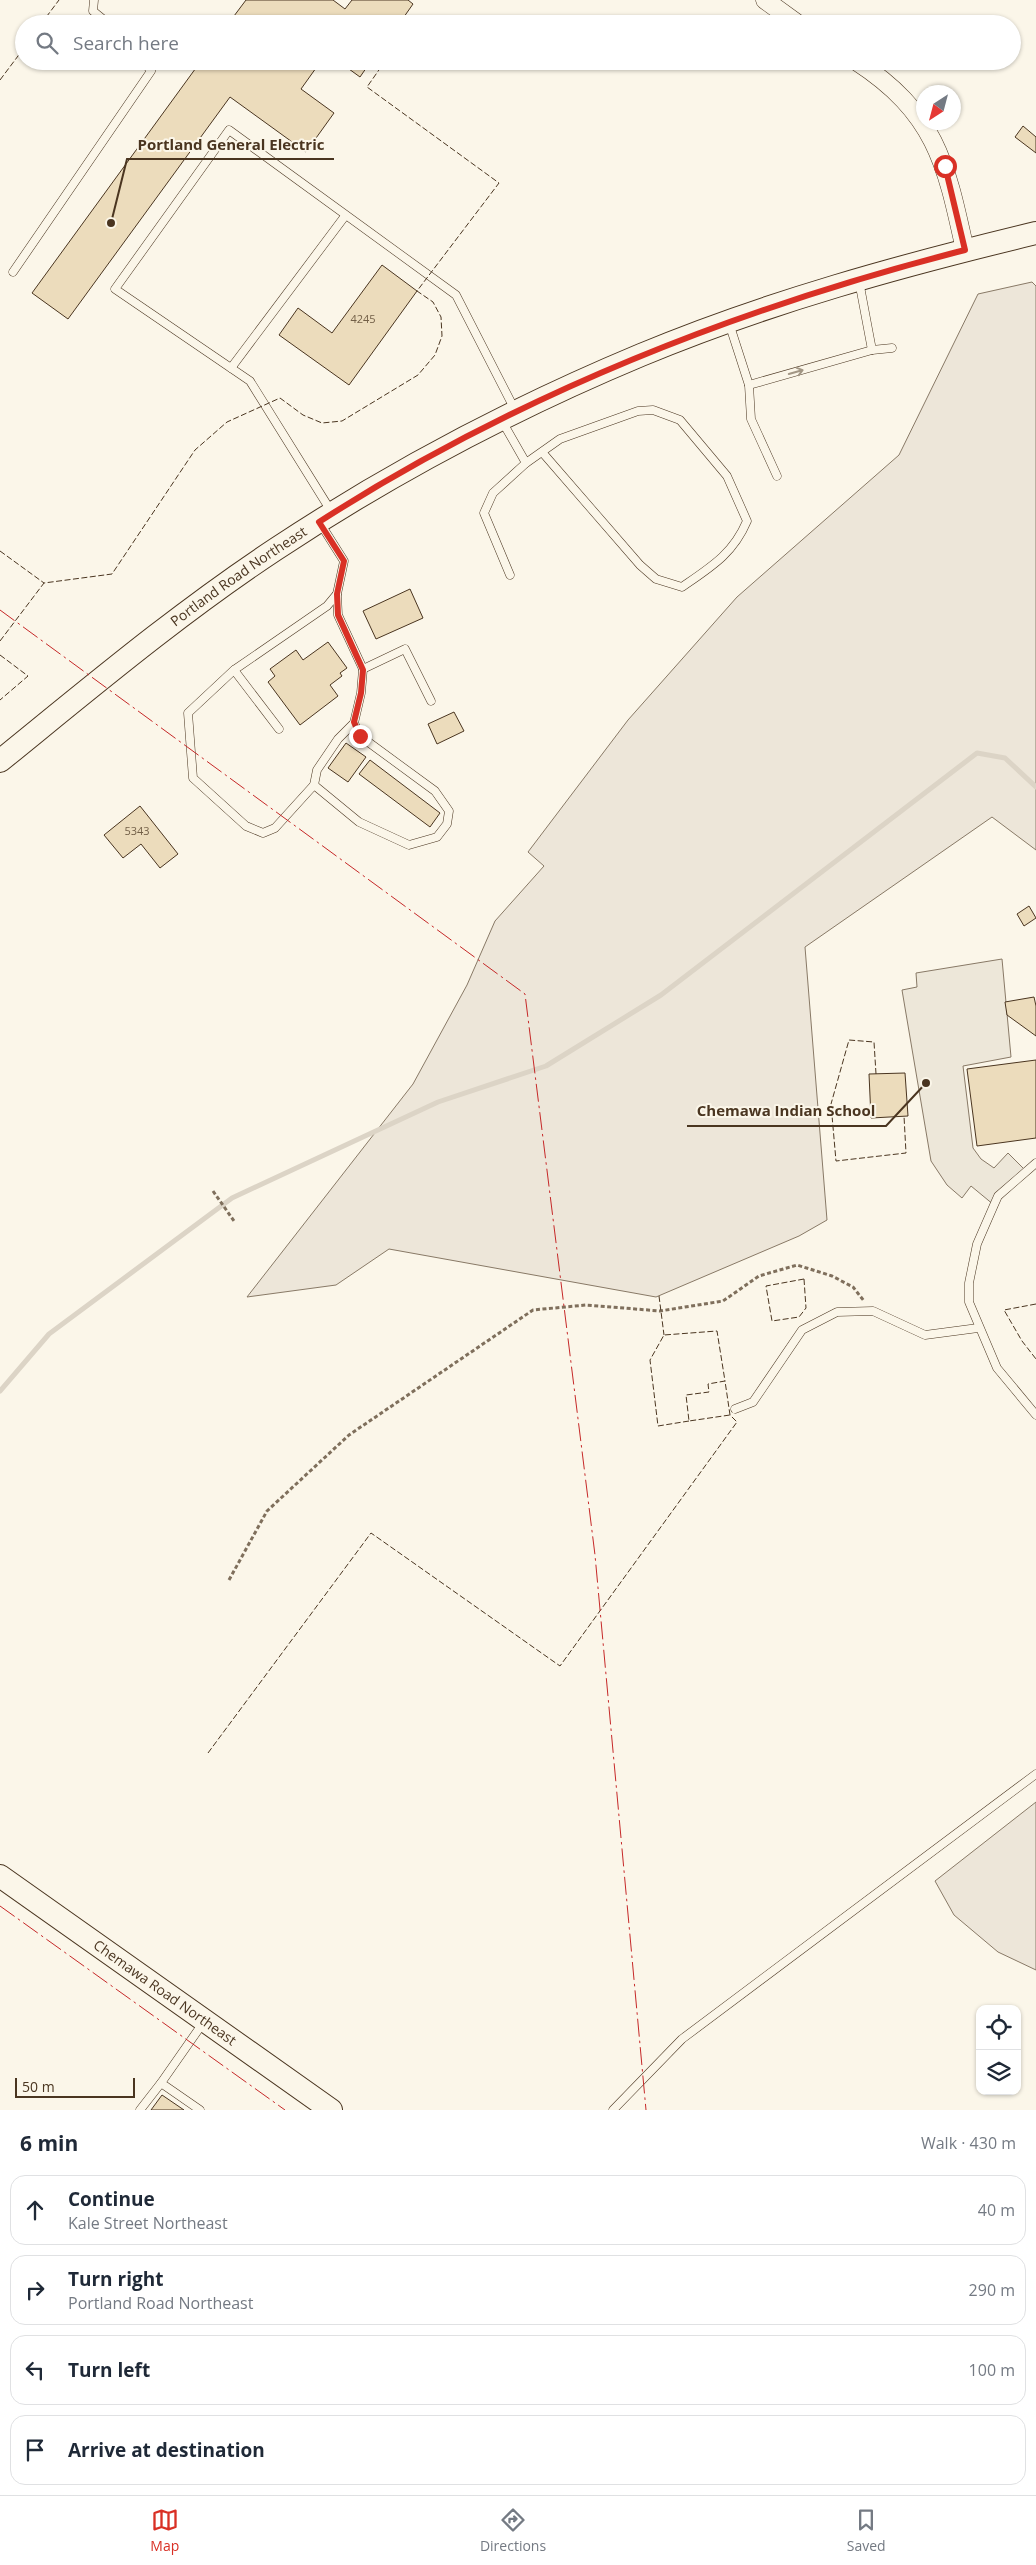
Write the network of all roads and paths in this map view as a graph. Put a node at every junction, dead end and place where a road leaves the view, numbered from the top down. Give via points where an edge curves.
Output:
1 (94, 0) edge
2 (764, 0) edge
3 (98, 15) edge
4 (785, 15) edge
5 (150, 70) edge
6 (868, 70) edge
7 (345, 216) junction
8 (1036, 233) edge
9 (965, 250) junction
10 (14, 272) dead end
11 (859, 280) junction
12 (729, 323) junction
13 (892, 348) dead end
14 (872, 350) junction
15 (231, 368) junction
16 (749, 385) junction
17 (508, 415) junction
18 (542, 452) junction
19 (526, 463) junction
20 (777, 476) dead end
21 (326, 517) junction
22 (510, 575) dead end
23 (337, 594) junction
24 (234, 670) junction
25 (363, 670) junction
26 (431, 701) dead end
27 (354, 722) junction
28 (279, 729) dead end
29 (0, 761) edge
30 (314, 786) junction
31 (1036, 1163) edge
32 (213, 1191) dead end
33 (234, 1221) dead end
34 (873, 1311) junction
35 (978, 1328) junction
36 (735, 1408) dead end
37 (1036, 1416) edge
38 (229, 1580) dead end
39 (1036, 1774) edge
40 (0, 1876) edge
41 (204, 2020) junction
42 (161, 2083) junction
43 (140, 2110) edge
44 (200, 2110) edge
45 (331, 2110) edge
46 (613, 2110) edge

1 - 3 lane via 93,11
2 - 4 street
5 - 10 lane
6 - 9 street via 902,97 928,129 945,166
7 - 15 lane
7 - 15 lane via 229,130 115,289
7 - 17 lane via 456,296
8 - 9 main road, Portland Road Northeast
9 - 11 main road, Portland Road Northeast
11 - 12 main road, Portland Road Northeast
11 - 14 lane
12 - 16 lane
12 - 17 main road, Portland Road Northeast via 642,355
13 - 14 lane
16 -> 14 lane
15 - 21 lane via 250,381
16 - 20 lane via 751,419
17 - 19 lane
17 - 21 main road, Portland Road Northeast via 415,464
18 - 18 lane via 560,439 638,411 653,410 680,420 727,476 747,521 739,540 718,563 682,587 656,579 640,565
18 - 19 lane
19 - 22 lane via 493,492 484,513
21 - 23 lane via 344,561
21 - 29 main road, Portland Road Northeast via 192,609
23 - 24 lane via 327,606
23 - 25 lane via 338,615
24 - 28 lane
24 - 30 lane via 188,713 193,778 246,826 263,833 275,828
25 - 26 lane via 404,649
25 - 27 lane
27 - 30 lane via 317,770
27 - 30 lane via 360,736 435,790 450,811 447,824 437,838 409,845 359,822
31 - 35 lane via 998,1196 977,1244 968,1302
32 - 33 path
34 - 35 lane via 925,1335
34 - 36 lane via 837,1312 802,1330 753,1402
34 - 38 path via 853,1287 832,1276 797,1265 759,1276 723,1302 660,1311 586,1306 533,1310 349,1435 267,1511
35 - 37 lane via 997,1368
39 - 46 lane via 682,2039
40 - 41 main road, Chemawa Road Northeast
41 - 42 lane
41 - 45 main road, Chemawa Road Northeast
42 - 43 lane
42 - 44 lane

